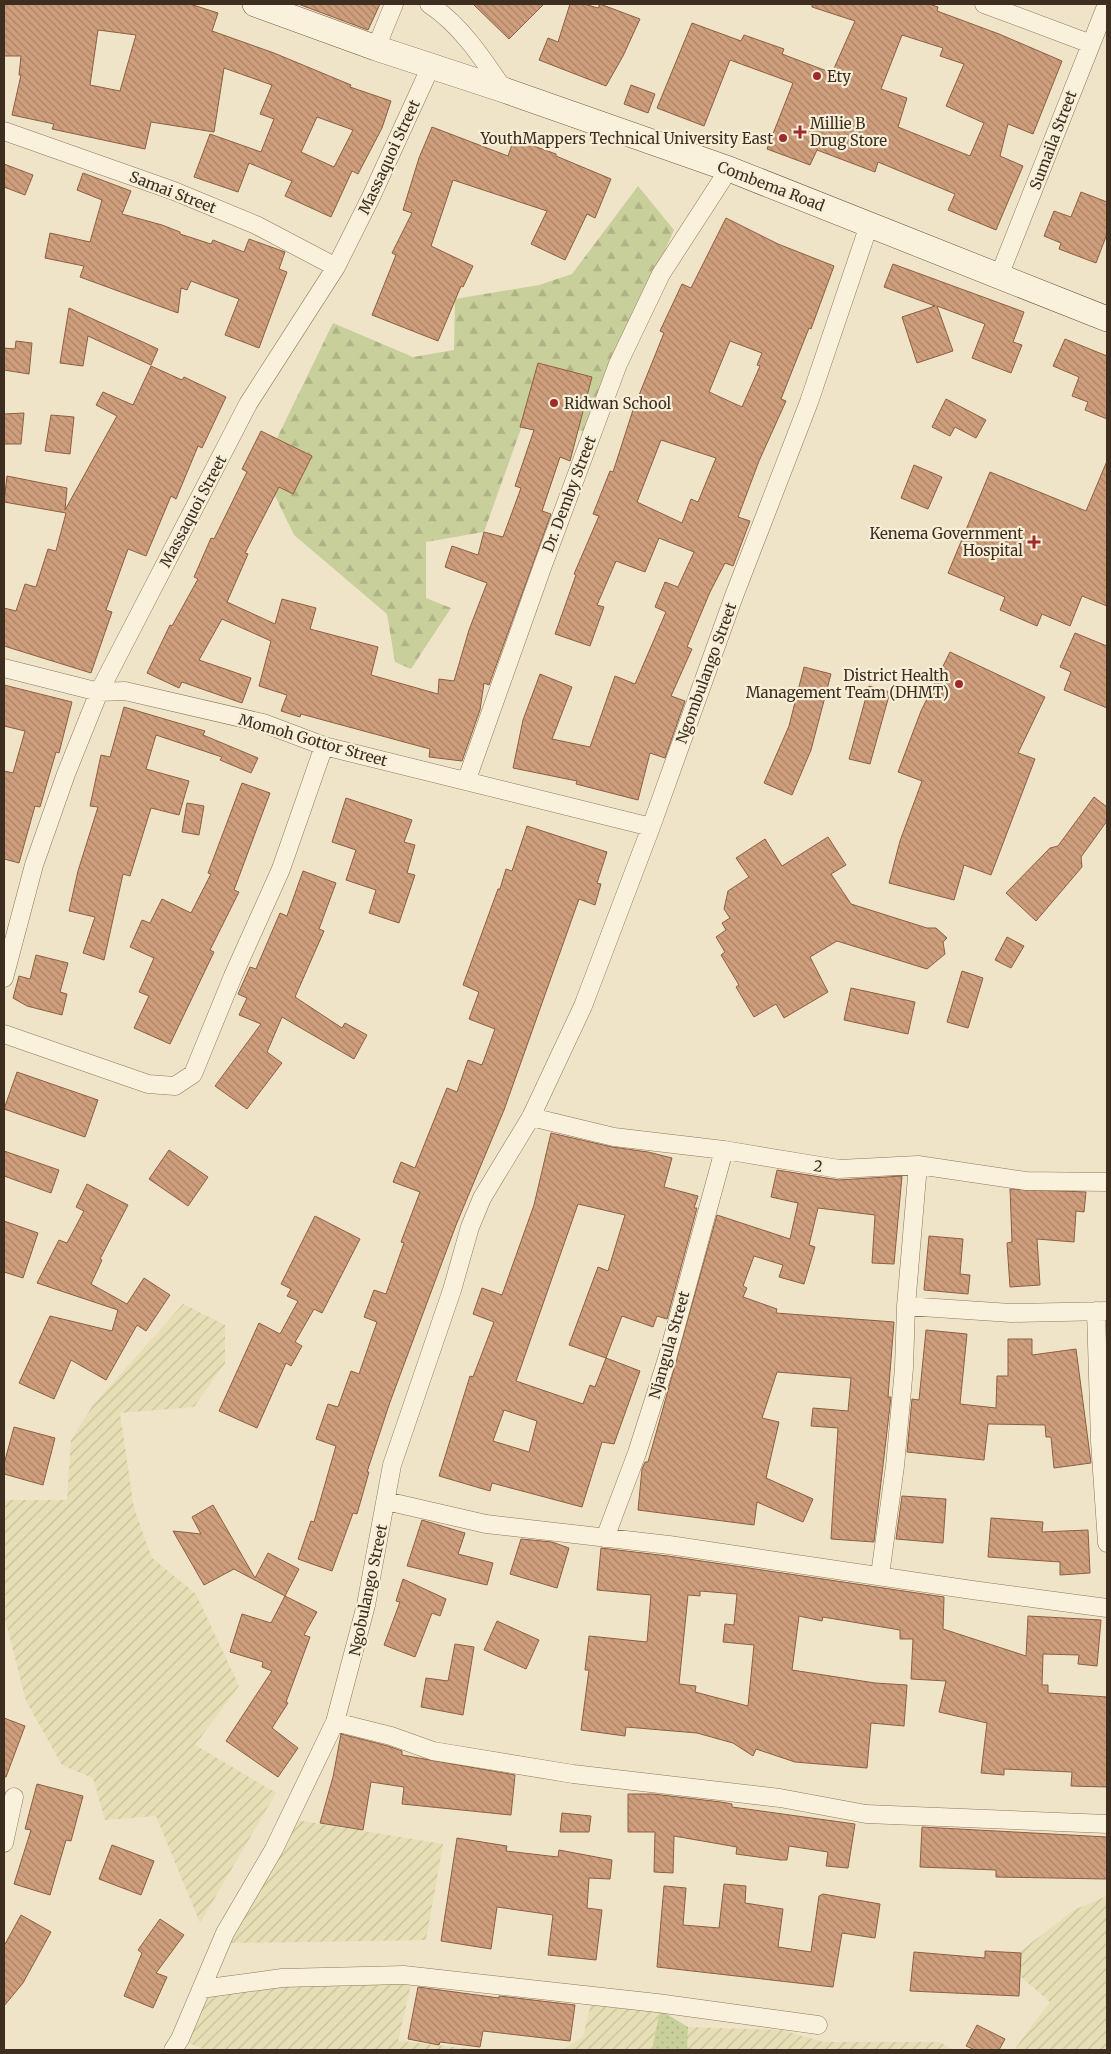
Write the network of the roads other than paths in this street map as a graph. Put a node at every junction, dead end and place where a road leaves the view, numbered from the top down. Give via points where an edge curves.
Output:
1 (255, 4) edge
2 (394, 4) edge
3 (428, 4) edge
4 (984, 4) edge
5 (1107, 4) edge
6 (1091, 44) junction
7 (376, 48) junction
8 (431, 66) junction
9 (504, 90) junction
10 (4, 131) edge
11 (728, 169) junction
12 (870, 225) junction
13 (336, 267) junction
14 (999, 276) junction
15 (1107, 318) edge
16 (4, 668) edge
17 (99, 692) junction
18 (324, 746) junction
19 (467, 780) junction
20 (651, 827) junction
21 (4, 978) edge
22 (4, 1034) edge
23 (531, 1118) junction
24 (724, 1150) junction
25 (918, 1165) junction
26 (1107, 1182) edge
27 (906, 1306) junction
28 (1102, 1311) edge
29 (386, 1500) junction
30 (605, 1538) junction
31 (1107, 1543) edge
32 (880, 1575) junction
33 (1107, 1608) edge
34 (335, 1722) junction
35 (14, 1797) dead end
36 (1107, 1824) edge
37 (4, 1843) edge
38 (201, 1989) junction
39 (818, 2025) dead end
40 (173, 2050) edge

1 - 7 street
2 - 7 street
3 - 9 street via 445,14 480,55
4 - 6 street
5 - 6 street, Sumaila Street
6 - 14 street, Sumaila Street
7 - 8 street, Combema Road
8 - 9 street, Combema Road
8 - 13 street, Massaquoi Street
9 - 11 street, Combema Road
10 - 13 street, Samai Street via 174,191 256,225
11 - 12 street, Combema Road
11 - 19 street, Dr. Demby Street via 661,274 618,364 542,565
12 - 14 street, Combema Road
12 - 20 street, Ngombulango Street via 809,402 734,596
13 - 17 street, Massaquoi Street via 248,404
14 - 15 street, Combema Road
16 - 17 street, Momoh Gottor Street
17 - 18 street, Momoh Gottor Street via 125,691 254,721
17 - 21 street, Massaquoi Street via 34,865
18 - 19 street, Momoh Gottor Street
18 - 22 street via 281,869 193,1074 175,1086 148,1084
19 - 20 street, Momoh Gottor Street
20 - 23 street, Ngombulango Street via 583,1006
23 - 24 street, 2 via 614,1137
23 - 29 street, Ngobulango Street via 482,1198 470,1227 452,1290 392,1465
24 - 25 street, 2 via 839,1169
24 - 30 street, Njangula Street via 667,1359
25 - 26 street, 2 via 1026,1181
25 - 27 street
27 - 28 street via 1012,1313
27 - 32 street via 895,1466
28 - 31 street via 1100,1441
29 - 30 street via 486,1524
29 - 34 street, Ngobulango Street via 366,1605
30 - 32 street
32 - 33 street
34 - 36 street via 434,1751 573,1774 780,1798 866,1814
34 - 38 street, Ngobulango Street via 274,1849 225,1934
35 - 37 street
38 - 39 street via 282,1978 404,1975
38 - 40 street, Ngobulango Street

